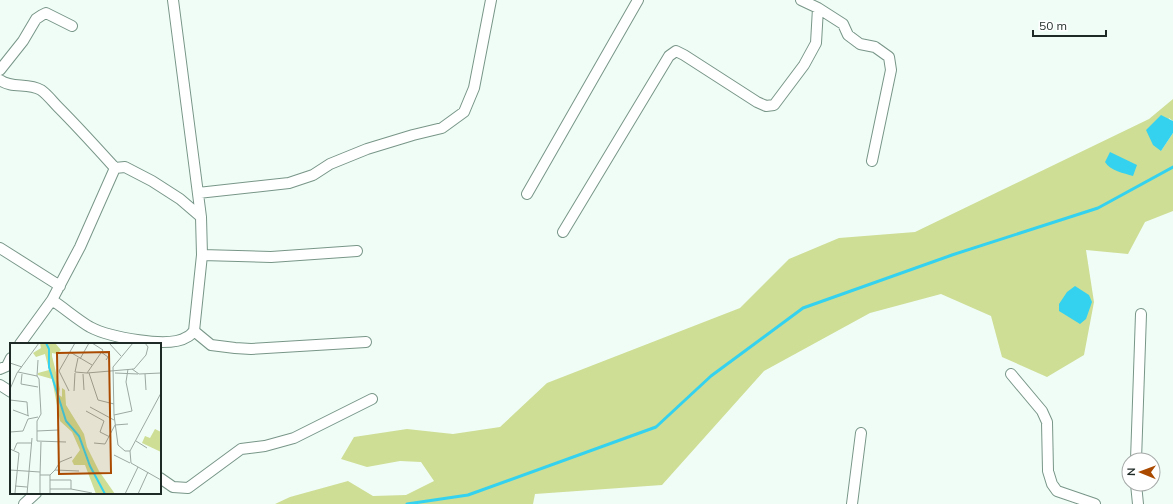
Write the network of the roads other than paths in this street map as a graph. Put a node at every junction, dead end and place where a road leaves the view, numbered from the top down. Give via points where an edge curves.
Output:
1 (173, 0) edge
2 (491, 0) edge
3 (638, 0) edge
4 (801, 0) edge
5 (818, 8) junction
6 (72, 26) dead end
7 (0, 70) edge
8 (0, 80) edge
9 (872, 161) dead end
10 (115, 168) junction
11 (198, 193) junction
12 (527, 194) dead end
13 (201, 217) junction
14 (563, 232) dead end
15 (0, 248) edge
16 (357, 251) dead end
17 (202, 255) junction
18 (60, 286) junction
19 (52, 300) junction
20 (1141, 314) dead end
21 (194, 331) junction
22 (366, 342) dead end
23 (21, 343) edge
24 (1011, 374) dead end
25 (0, 385) edge
26 (10, 391) edge
27 (372, 399) dead end
28 (861, 433) dead end
29 (1136, 452) edge
30 (161, 479) edge
31 (1137, 492) edge
32 (35, 494) edge
33 (24, 504) edge
34 (852, 504) edge
35 (1095, 504) edge
36 (1138, 504) edge

1 - 11 street
2 - 11 street via 474,88 464,112 442,128 367,149 330,164 314,175 289,183
3 - 12 street
4 - 5 street
5 - 9 street via 843,24 848,35 860,44 875,47 890,57 891,70
5 - 14 street via 816,43 804,65 774,105 766,106 757,102 676,51 669,56
6 - 7 street via 46,13 42,14
8 - 10 street via 41,90
10 - 13 street via 125,167 152,180
10 - 18 street
11 - 13 street
13 - 17 street
15 - 18 street
16 - 17 street via 271,257
17 - 21 street
18 - 19 street
19 - 21 street via 91,327 120,337 169,342 187,338
19 - 23 street
20 - 29 street
21 - 22 street via 211,345 250,349
24 - 35 street via 1042,411 1047,422 1048,472 1052,484 1057,491
25 - 26 street
27 - 30 street via 294,438 241,449 188,488 174,487
28 - 34 street
31 - 36 street
32 - 33 street

